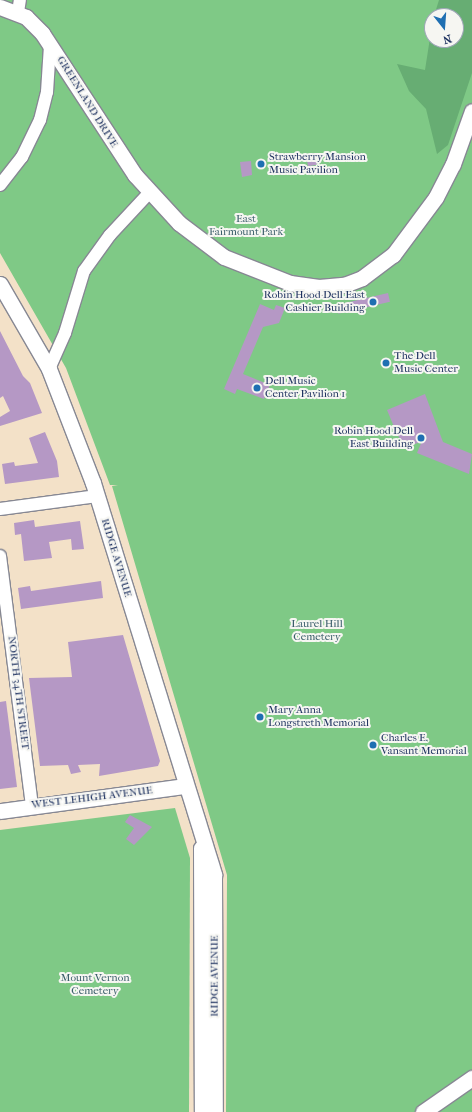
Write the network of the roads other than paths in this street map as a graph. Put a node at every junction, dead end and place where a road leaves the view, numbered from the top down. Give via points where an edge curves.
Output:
1 (19, 6) edge
2 (0, 7) edge
3 (50, 46) junction
4 (472, 111) edge
5 (0, 185) edge
6 (149, 193) junction
7 (0, 284) edge
8 (49, 369) junction
9 (97, 496) junction
10 (0, 509) edge
11 (0, 556) edge
12 (3, 600) edge
13 (184, 786) junction
14 (32, 806) junction
15 (0, 810) edge
16 (202, 843) junction
17 (472, 1078) edge
18 (202, 1112) edge
19 (215, 1112) edge
20 (423, 1112) edge

1 - 2 main road, GREENLAND DRIVE
1 - 3 main road, GREENLAND DRIVE
3 - 5 street via 47,92 40,120 22,157
3 - 6 main road, GREENLAND DRIVE
4 - 6 main road, GREENLAND DRIVE via 445,180 406,241 384,262 344,284 319,287 290,283 233,262 198,240
6 - 8 street via 110,235 84,271 65,333
7 - 8 main road, RIDGE AVENUE
8 - 9 main road, RIDGE AVENUE
9 - 10 street
9 - 13 main road, RIDGE AVENUE
11 - 12 street, NORTH 34TH STREET
12 - 14 street, NORTH 34TH STREET
13 - 14 main road, WEST LEHIGH AVENUE
13 - 16 main road, RIDGE AVENUE
14 - 15 main road, WEST LEHIGH AVENUE
16 - 18 main road, RIDGE AVENUE
16 - 19 main road, RIDGE AVENUE via 215,885
17 - 20 main road

